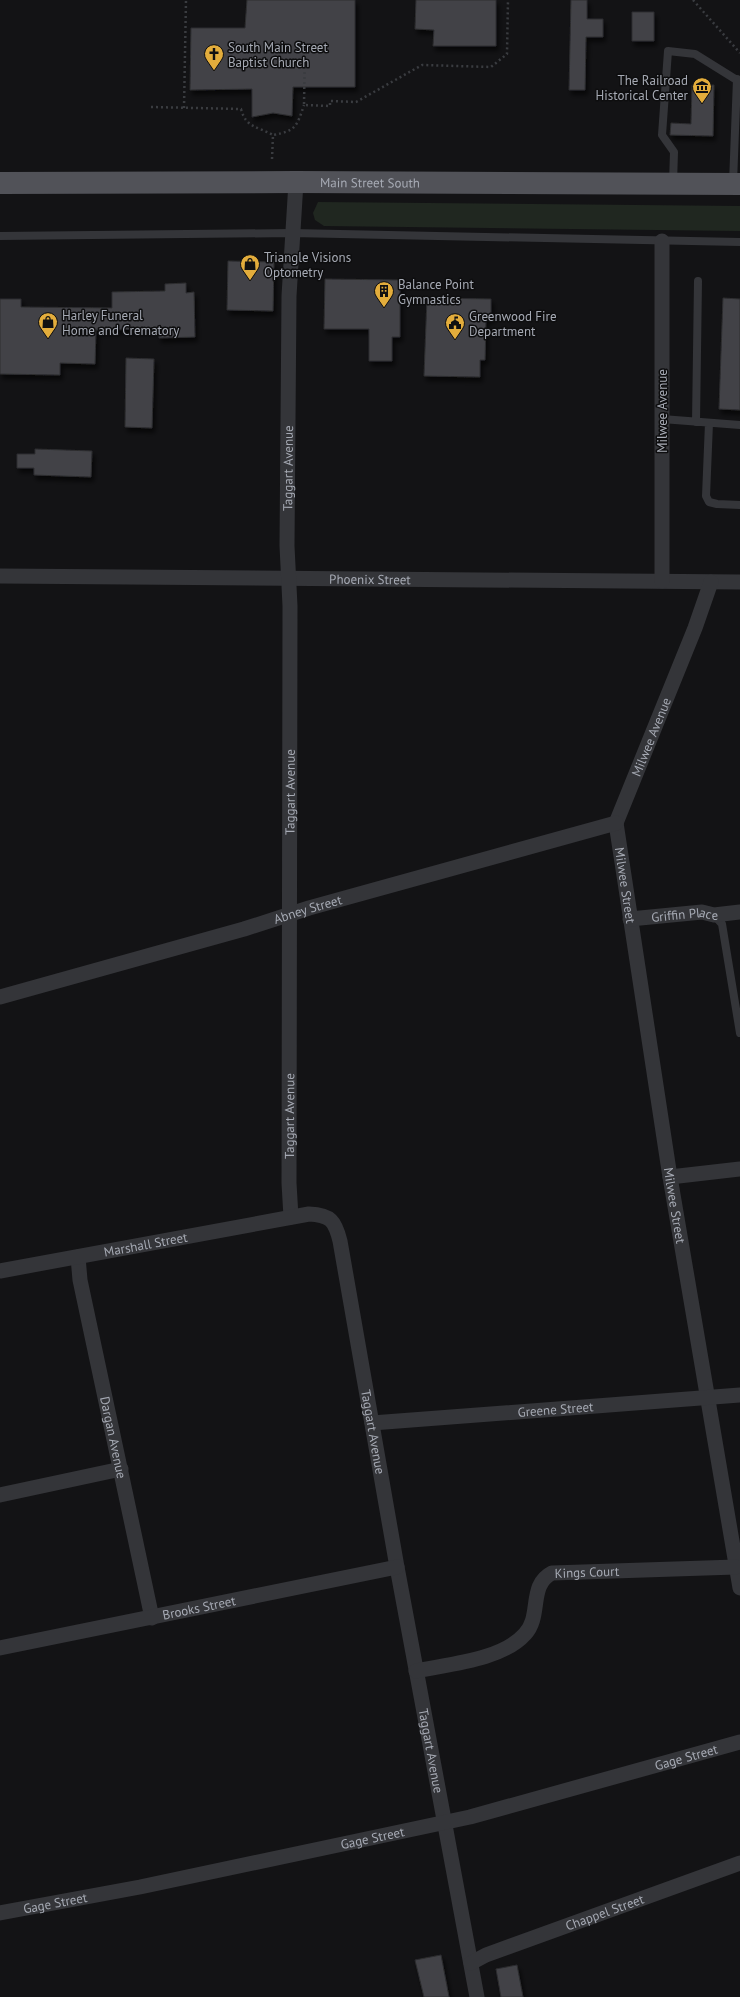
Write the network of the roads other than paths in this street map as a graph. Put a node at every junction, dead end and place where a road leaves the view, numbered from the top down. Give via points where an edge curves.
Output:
1 (738, 81) edge
2 (296, 182) junction
3 (0, 183) edge
4 (673, 184) junction
5 (736, 184) edge
6 (292, 233) junction
7 (0, 236) edge
8 (662, 241) junction
9 (740, 242) edge
10 (698, 281) dead end
11 (662, 419) junction
12 (696, 422) junction
13 (709, 423) junction
14 (740, 425) edge
15 (740, 505) edge
16 (0, 576) edge
17 (288, 578) junction
18 (662, 581) junction
19 (711, 582) junction
20 (740, 582) edge
21 (616, 823) junction
22 (740, 912) edge
23 (288, 915) junction
24 (714, 915) junction
25 (630, 919) junction
26 (0, 997) edge
27 (740, 1033) edge
28 (740, 1169) edge
29 (670, 1177) junction
30 (292, 1217) junction
31 (78, 1257) junction
32 (0, 1271) edge
33 (740, 1395) edge
34 (707, 1398) junction
35 (372, 1423) junction
36 (121, 1469) junction
37 (0, 1495) edge
38 (397, 1567) junction
39 (736, 1567) junction
40 (740, 1588) edge
41 (152, 1618) junction
42 (0, 1648) edge
43 (416, 1671) junction
44 (740, 1742) edge
45 (446, 1822) junction
46 (740, 1863) edge
47 (0, 1913) edge
48 (471, 1963) junction
49 (477, 1997) edge

1 - 4 lane via 695,54 668,51 662,135 674,152
1 - 5 lane
2 - 3 main road, Main Street South
2 - 4 main road, Main Street South
2 - 6 street, Taggart Avenue
4 - 5 main road, Main Street South
6 - 7 lane
6 - 8 lane
6 - 17 street, Taggart Avenue via 288,304
8 - 9 lane
8 - 11 street, Milwee Avenue
10 - 12 lane
11 - 12 lane
11 - 18 street, Milwee Avenue
12 - 13 lane
13 - 14 lane
13 - 15 lane via 706,496 709,502
16 - 17 street, Phoenix Street
17 - 18 street, Phoenix Street
17 - 23 street, Taggart Avenue
18 - 19 street, Phoenix Street
19 - 20 street, Phoenix Street
19 - 21 street, Milwee Avenue
21 - 23 street, Abney Street
21 - 25 street, Milwee Street
22 - 24 street, Griffin Place
23 - 26 street, Abney Street via 244,930
23 - 30 street, Taggart Avenue via 289,1183
24 - 25 street, Griffin Place via 702,912
24 - 27 lane via 722,924
25 - 29 street, Milwee Street
28 - 29 street
29 - 34 street, Milwee Street
30 - 31 street, Marshall Street
30 - 35 street, Taggart Avenue via 318,1214 329,1218 337,1229
31 - 32 street, Marshall Street
31 - 36 street, Dargan Avenue via 80,1280
33 - 34 street, Greene Street
34 - 35 street, Greene Street
34 - 39 street, Milwee Street
35 - 38 street, Taggart Avenue
36 - 37 street
36 - 41 street, Dargan Avenue
38 - 41 street, Brooks Street
38 - 43 street, Taggart Avenue
39 - 40 street, Milwee Street
39 - 43 street, Kings Court via 552,1573 539,1584 535,1614 530,1628 515,1643 489,1655
41 - 42 street, Brooks Street
43 - 45 street, Taggart Avenue
44 - 45 street, Gage Street
45 - 47 street, Gage Street via 140,1887
45 - 48 street, Taggart Avenue
46 - 48 street, Chappel Street via 486,1955
48 - 49 street, Taggart Avenue

